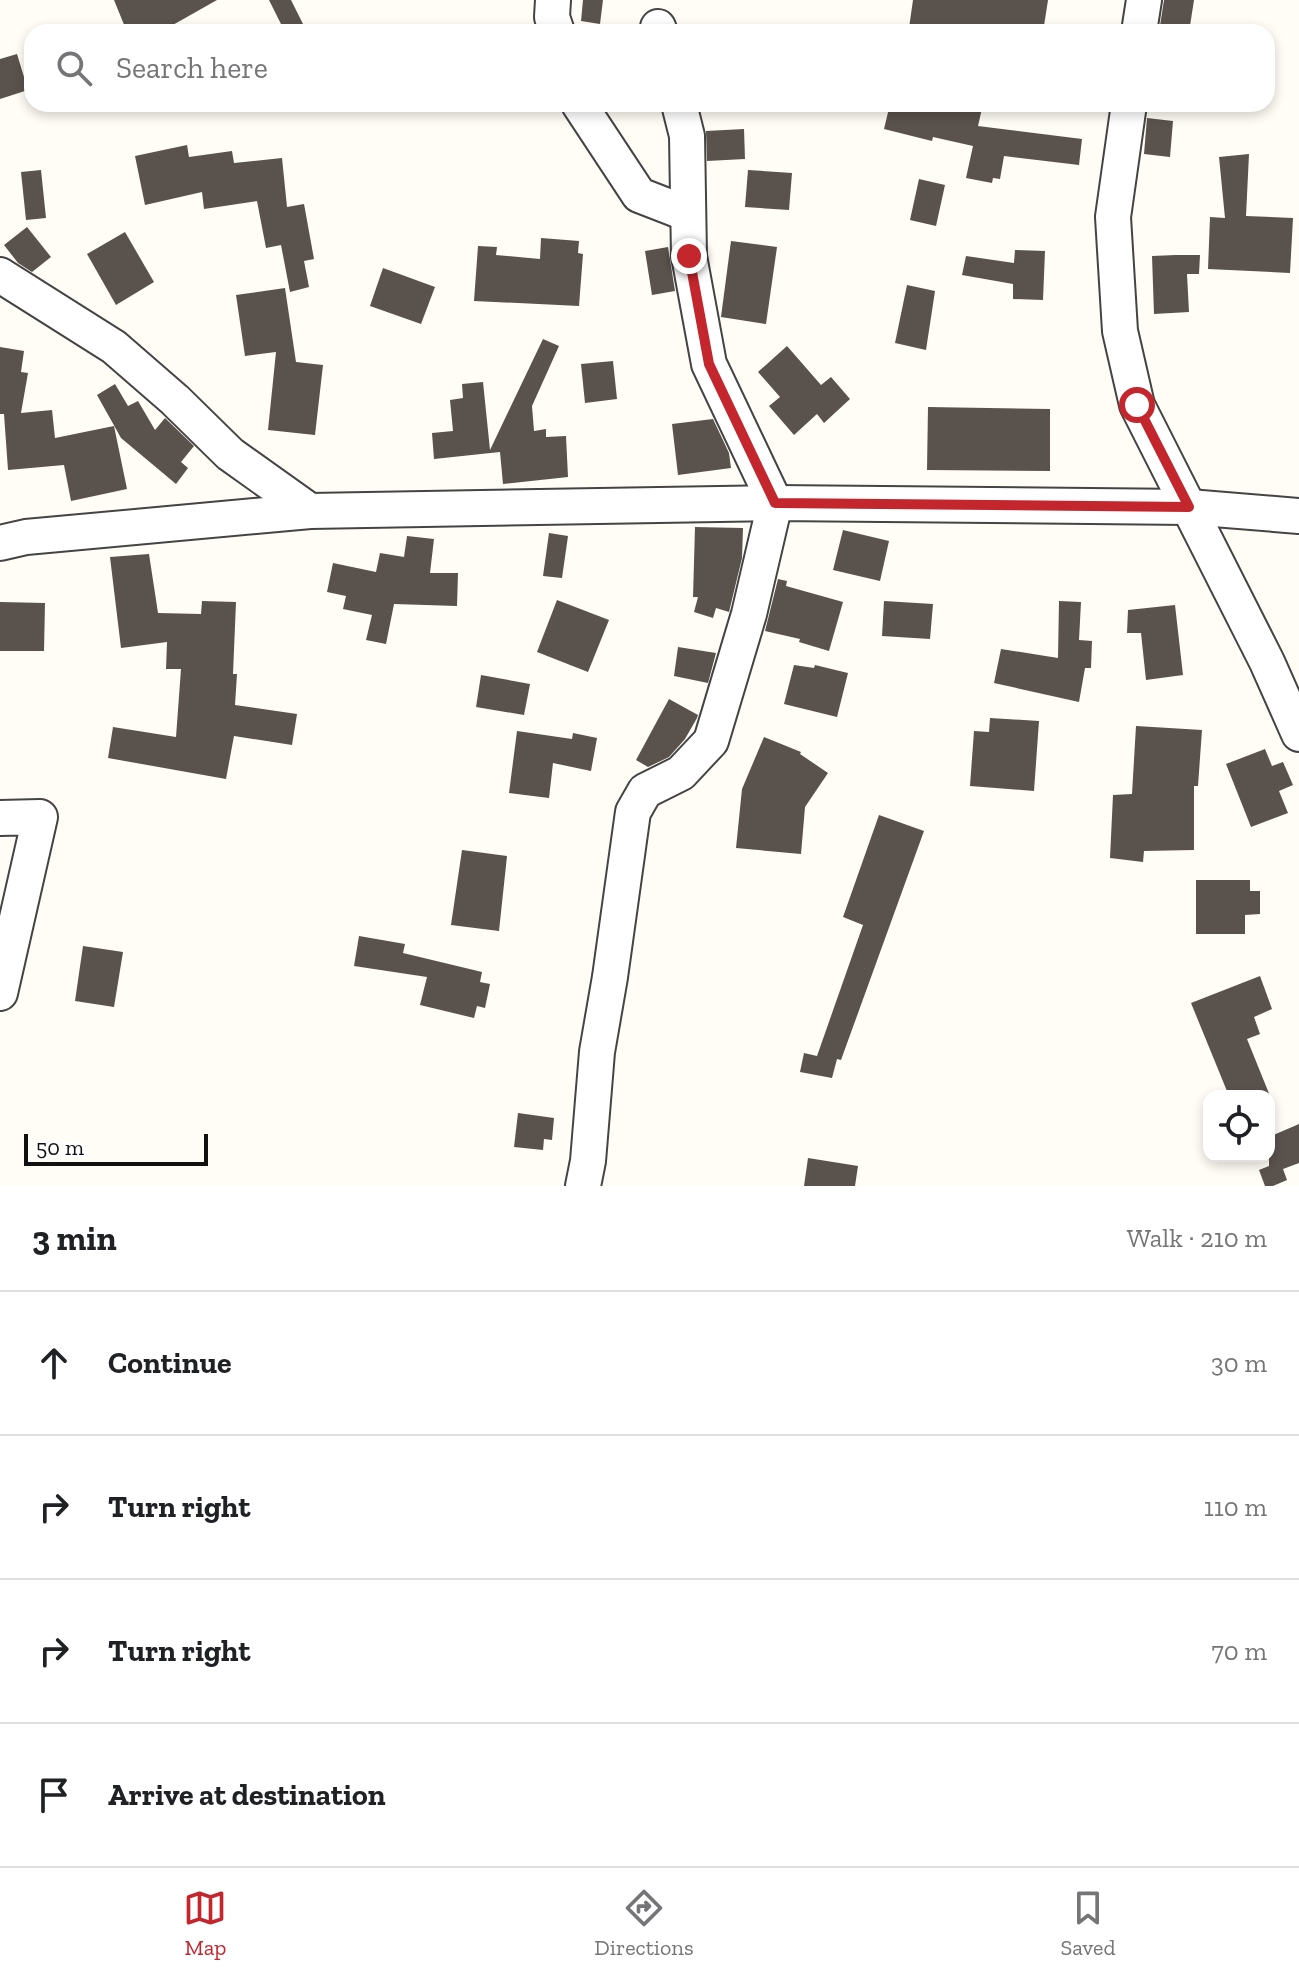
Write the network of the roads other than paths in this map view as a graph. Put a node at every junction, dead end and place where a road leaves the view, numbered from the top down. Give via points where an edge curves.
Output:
1 (553, 0) edge
2 (1144, 0) edge
3 (554, 24) edge
4 (1140, 24) edge
5 (584, 112) edge
6 (681, 112) edge
7 (1128, 112) edge
8 (688, 214) junction
9 (0, 275) edge
10 (775, 503) junction
11 (1189, 507) junction
12 (310, 511) junction
13 (1299, 516) edge
14 (0, 543) edge
15 (1299, 734) edge
16 (0, 818) edge
17 (0, 993) edge
18 (583, 1186) edge

1 - 3 street
2 - 4 street
5 - 8 street via 639,195
6 - 8 street via 687,136
7 - 11 street via 1113,217 1120,331 1137,405
8 - 10 street via 689,256 709,364
9 - 12 street via 114,347 230,454
10 - 11 street
10 - 12 street
10 - 18 street via 711,741 681,773 645,791 633,812
11 - 13 street
11 - 15 street
12 - 14 street
16 - 17 street via 40,817

